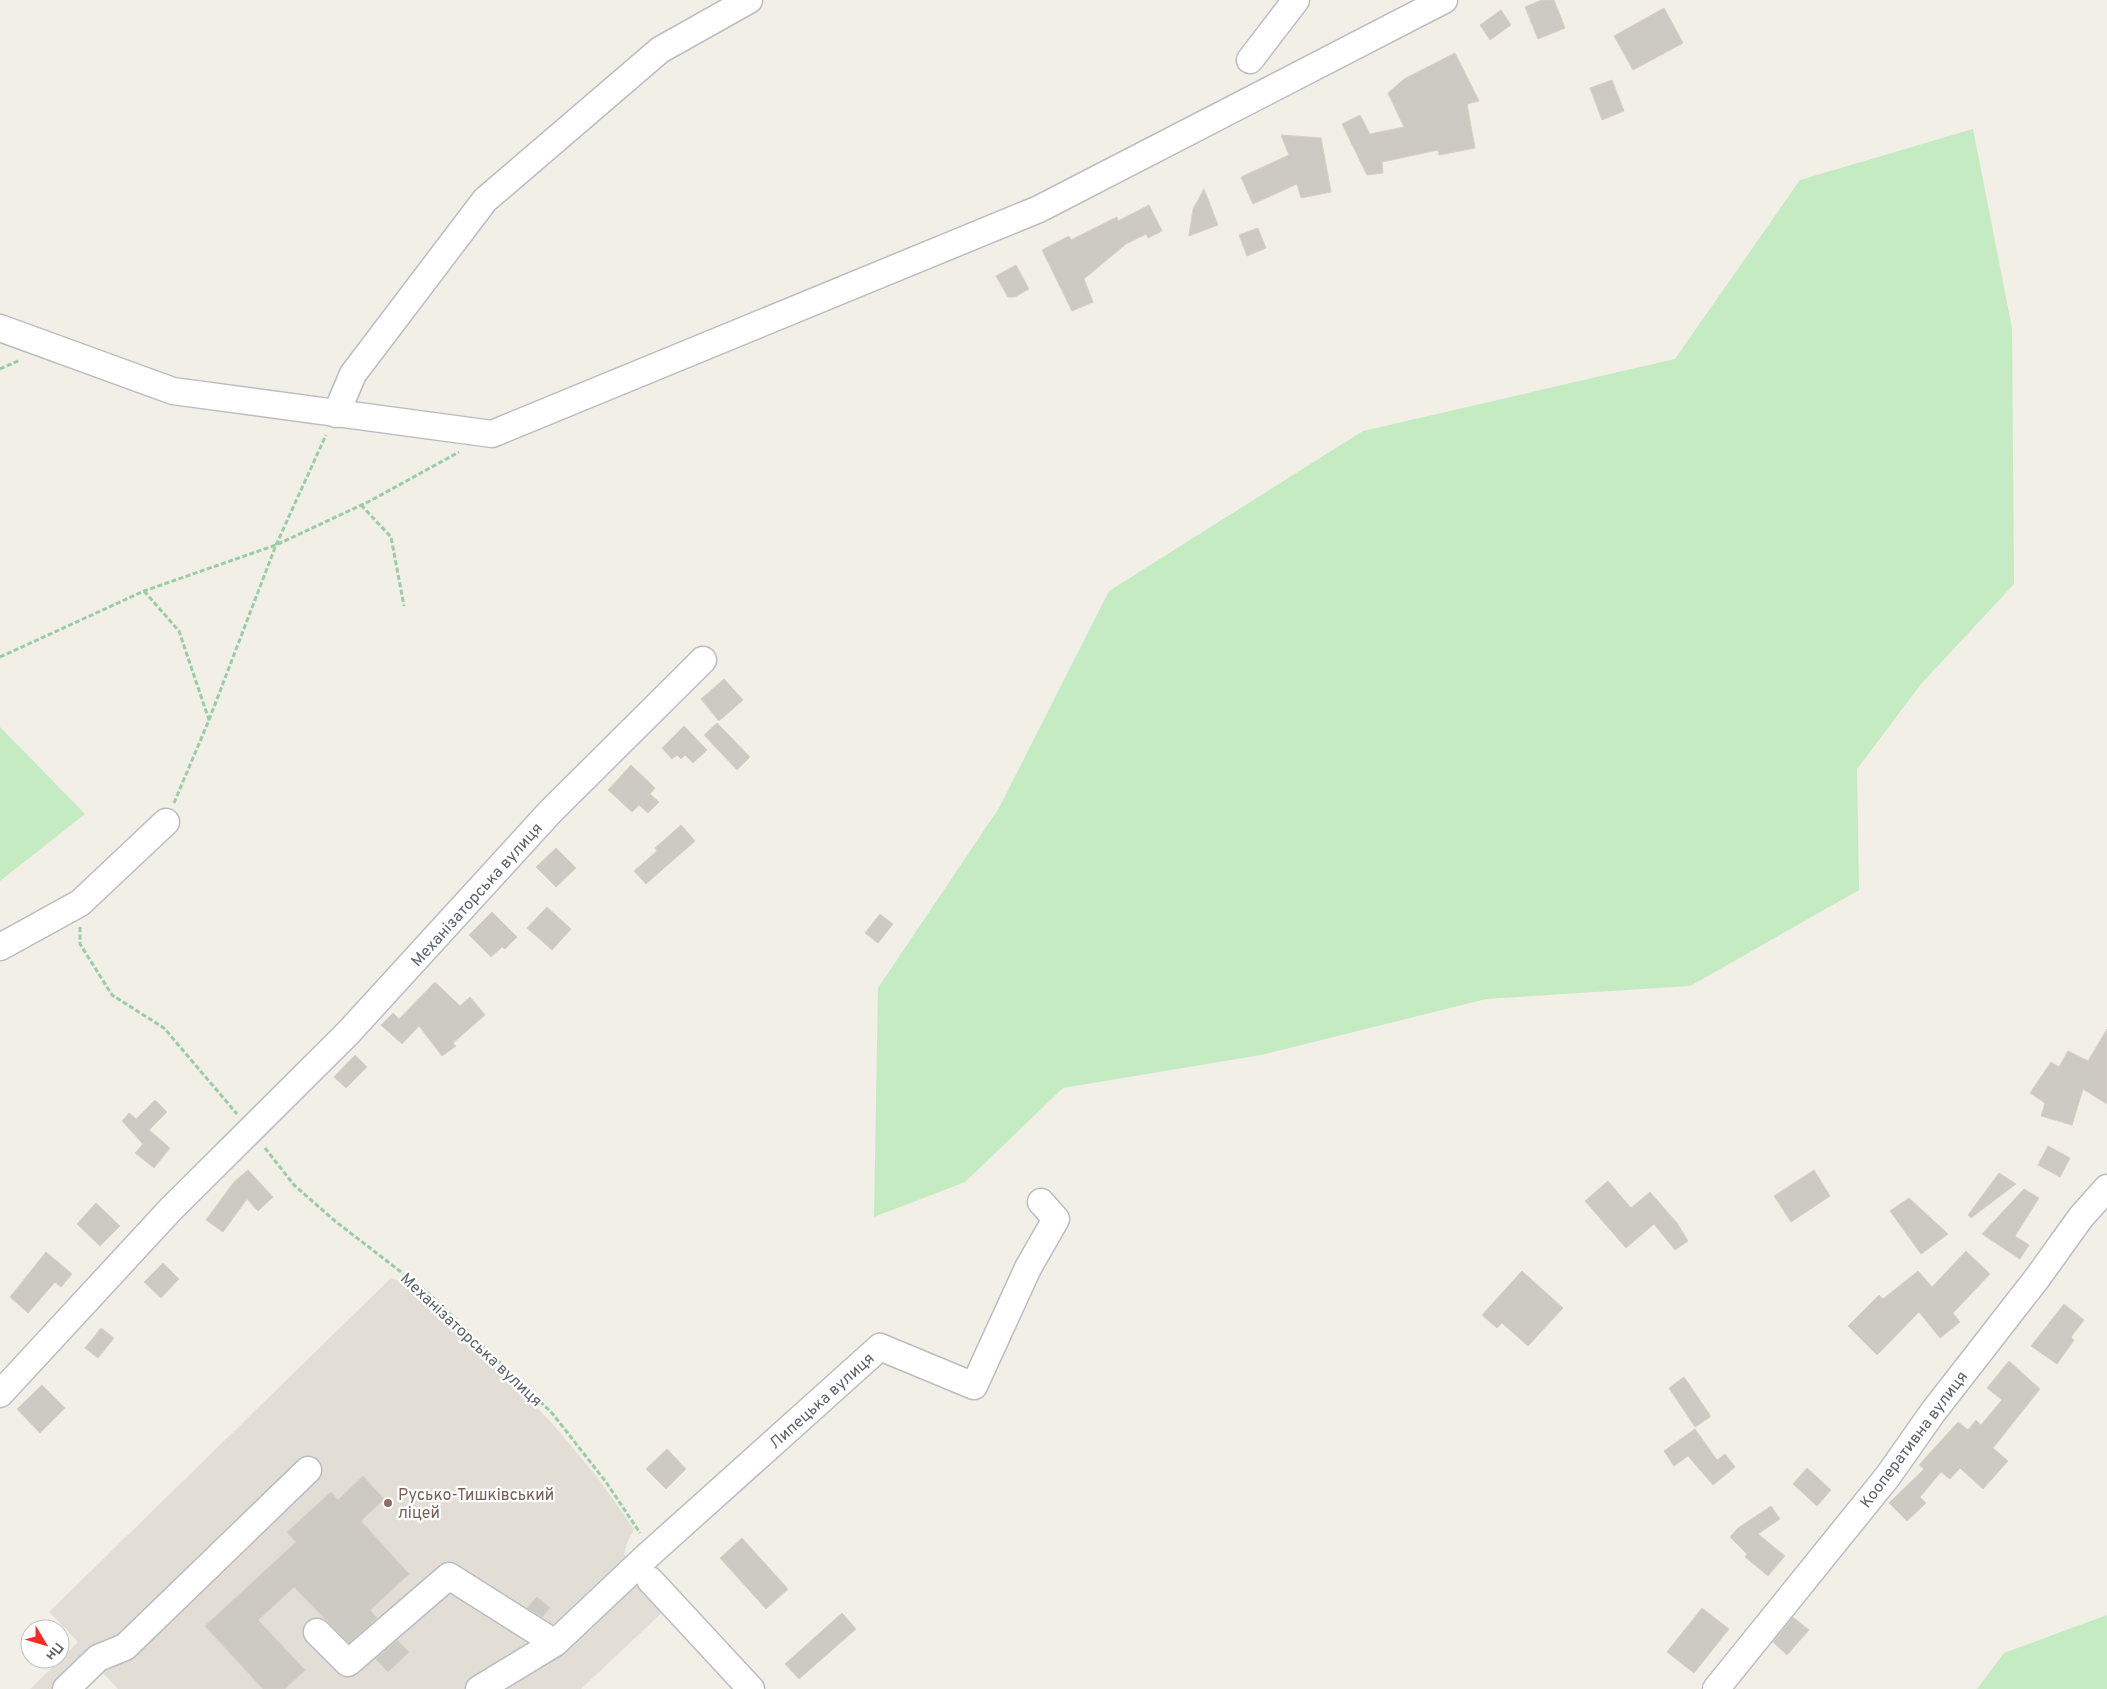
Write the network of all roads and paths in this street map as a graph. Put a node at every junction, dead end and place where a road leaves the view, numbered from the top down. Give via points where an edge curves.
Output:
1 (748, 0) edge
2 (1296, 0) edge
3 (1444, 0) edge
4 (1250, 60) dead end
5 (0, 328) edge
6 (336, 414) junction
7 (492, 434) junction
8 (361, 505) junction
9 (276, 545) junction
10 (144, 591) junction
11 (404, 606) dead end
12 (0, 657) edge
13 (703, 660) dead end
14 (209, 720) junction
15 (166, 822) joint
16 (80, 902) junction
17 (0, 947) edge
18 (250, 1130) junction
19 (2107, 1188) edge
20 (1041, 1202) dead end
21 (0, 1394) edge
22 (308, 1470) dead end
23 (648, 1569) junction
24 (317, 1632) dead end
25 (555, 1643) junction
26 (66, 1689) edge
27 (479, 1689) edge
28 (751, 1689) edge
29 (1716, 1689) edge

1 - 6 street via 660,50 485,200 353,374
2 - 4 street
3 - 7 street via 1039,209
5 - 6 street via 174,391
6 - 7 street
6 - 9 path
7 - 8 path
8 - 9 path
8 - 11 path via 391,537
9 - 10 path
9 - 14 path
10 - 12 path
10 - 14 path via 179,631
13 - 18 street, Механізаторська вулиця via 550,812 348,1033
14 - 15 path
15 - 16 street
16 - 17 street
16 - 18 path via 80,944 112,995 164,1028
18 - 21 street, Механізаторська вулиця via 170,1210
18 - 23 path, Механізаторська вулиця via 294,1185 427,1292 552,1413 606,1482 639,1532
19 - 29 street, Кооперативна вулиця via 2081,1217 1888,1476
20 - 23 street, Липецька вулиця via 1056,1220 1028,1268 974,1386 880,1347
22 - 26 street via 125,1647 98,1658
23 - 25 street, Липецька вулиця
23 - 28 street
24 - 25 street via 348,1663 449,1576
25 - 27 street, Липецька вулиця

